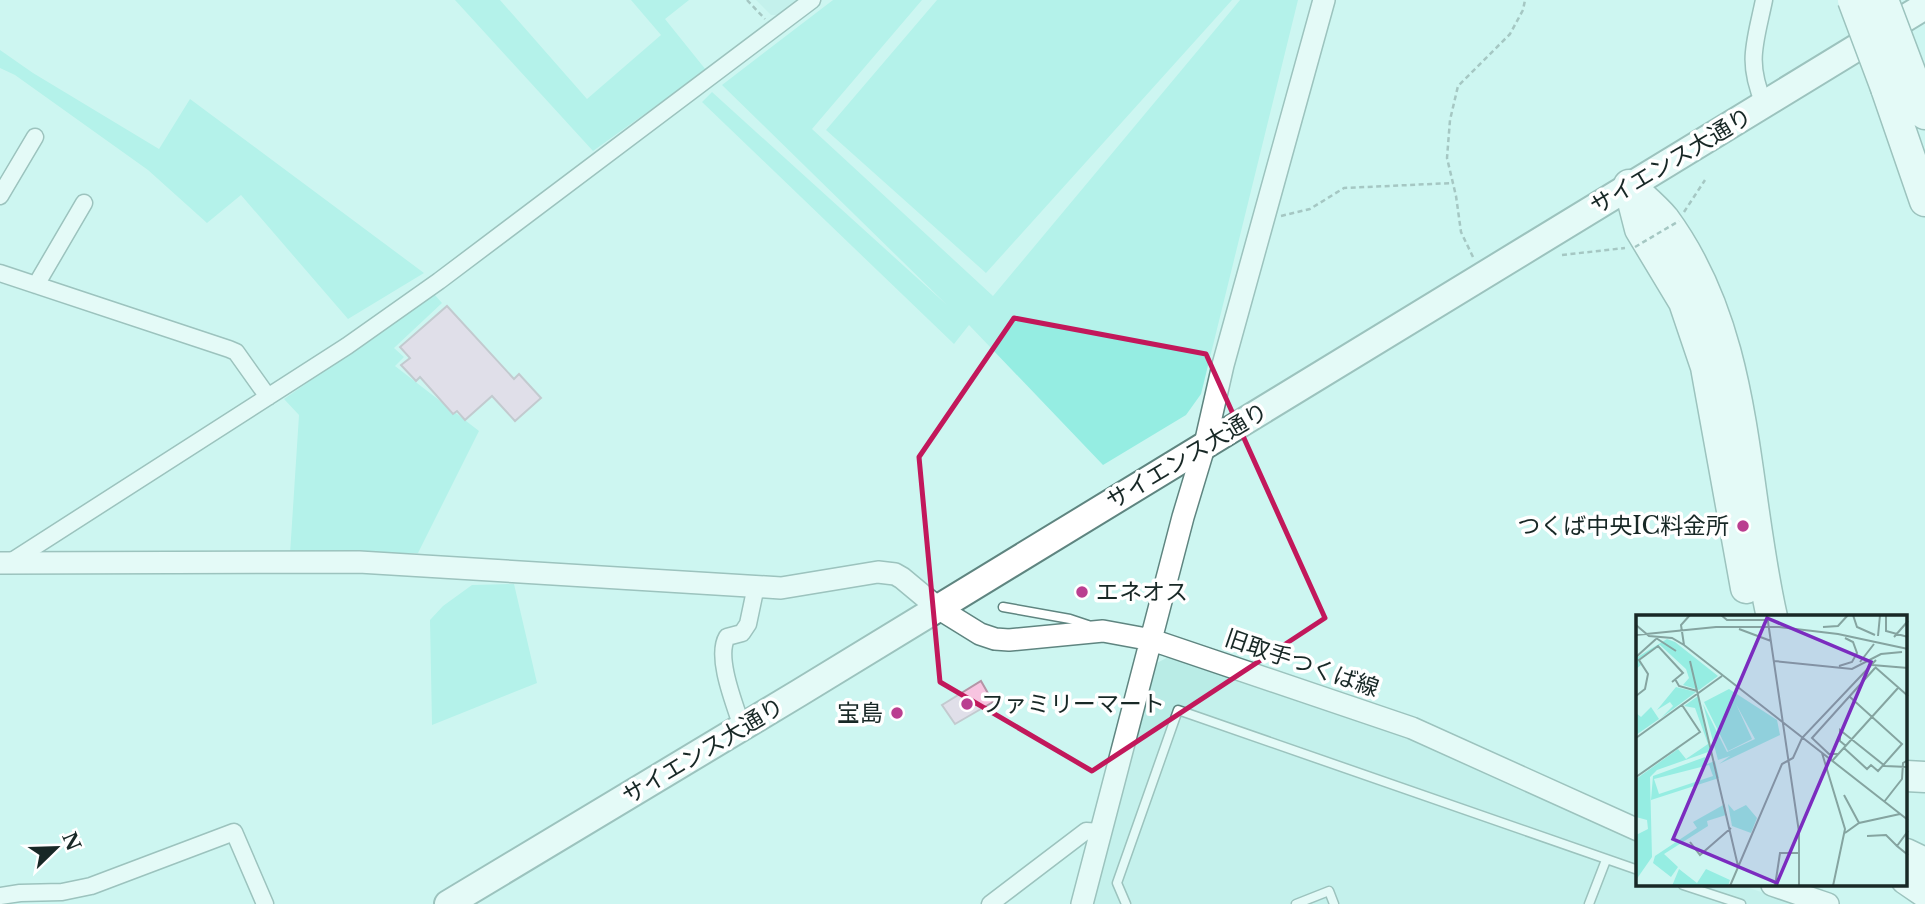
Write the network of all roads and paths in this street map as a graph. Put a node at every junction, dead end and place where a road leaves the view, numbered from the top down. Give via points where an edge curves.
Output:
1 (747, 0) edge
2 (812, 0) edge
3 (1324, 0) edge
4 (1525, 0) edge
5 (1764, 0) edge
6 (1853, 0) edge
7 (1882, 0) edge
8 (1912, 8) edge
9 (775, 28) junction
10 (1900, 85) junction
11 (1764, 104) junction
12 (1925, 114) edge
13 (35, 136) dead end
14 (1705, 180) dead end
15 (1453, 183) junction
16 (1629, 185) junction
17 (0, 195) edge
18 (1925, 201) edge
19 (84, 204) dead end
20 (1263, 220) junction
21 (1562, 255) dead end
22 (0, 273) edge
23 (1481, 278) junction
24 (36, 285) junction
25 (268, 397) junction
26 (1205, 444) junction
27 (5, 563) edge
28 (756, 586) junction
29 (1003, 607) dead end
30 (937, 608) junction
31 (1752, 615) edge
32 (1772, 615) edge
33 (1104, 631) junction
34 (1152, 640) junction
35 (742, 727) junction
36 (1636, 829) edge
37 (1101, 832) junction
38 (1908, 839) edge
39 (1925, 848) edge
40 (1908, 854) edge
41 (1606, 860) junction
42 (1925, 863) edge
43 (1636, 869) edge
44 (1908, 880) edge
45 (1687, 886) edge
46 (1775, 886) edge
47 (1925, 892) edge
48 (0, 895) edge
49 (265, 904) edge
50 (447, 904) edge
51 (990, 904) edge
52 (1082, 904) edge
53 (1126, 904) edge
54 (1296, 904) edge
55 (1334, 904) edge
56 (1589, 904) edge
57 (1741, 904) edge
58 (1828, 904) edge

1 - 9 path
2 - 9 street
3 - 20 street
4 - 15 path via 1510,34 1458,86 1447,158
5 - 11 street via 1752,56 1754,79
6 - 10 highway, bridge
7 - 10 highway, bridge
8 - 11 main road, サイエンス大通り
9 - 25 street via 439,281
10 - 12 highway
10 - 18 highway
11 - 16 main road, サイエンス大通り
13 - 17 street
14 - 21 path, bridge via 1679,221 1635,247
15 - 20 path via 1344,188 1310,208
15 - 23 path via 1461,232
16 - 23 main road, サイエンス大通り
16 - 31 highway via 1640,229 1684,302 1706,367
16 - 32 highway via 1663,218 1718,322 1730,364
19 - 24 street
20 - 26 street
22 - 24 street
23 - 26 main road, サイエンス大通り
24 - 25 street via 236,352
25 - 27 street
26 - 30 main road, サイエンス大通り
26 - 34 street
27 - 28 street, 旧取手つくば線 via 359,562
28 - 30 street, 旧取手つくば線 via 781,588 878,572 895,574
28 - 35 street via 748,624 742,634 727,637 722,645
29 - 33 lane via 1070,618
30 - 33 street, 旧取手つくば線 via 995,639
30 - 35 main road, サイエンス大通り
33 - 34 street, 旧取手つくば線
34 - 36 street, 旧取手つくば線 via 1412,728
34 - 37 street
35 - 50 main road, サイエンス大通り
37 - 51 street via 1086,831
37 - 52 street
38 - 39 highway
40 - 42 highway
41 - 43 lane
41 - 53 lane via 1178,710 1117,883
41 - 56 lane
44 - 47 highway
45 - 57 lane
46 - 58 street
48 - 49 street via 90,886 234,832
54 - 55 lane via 1329,891

